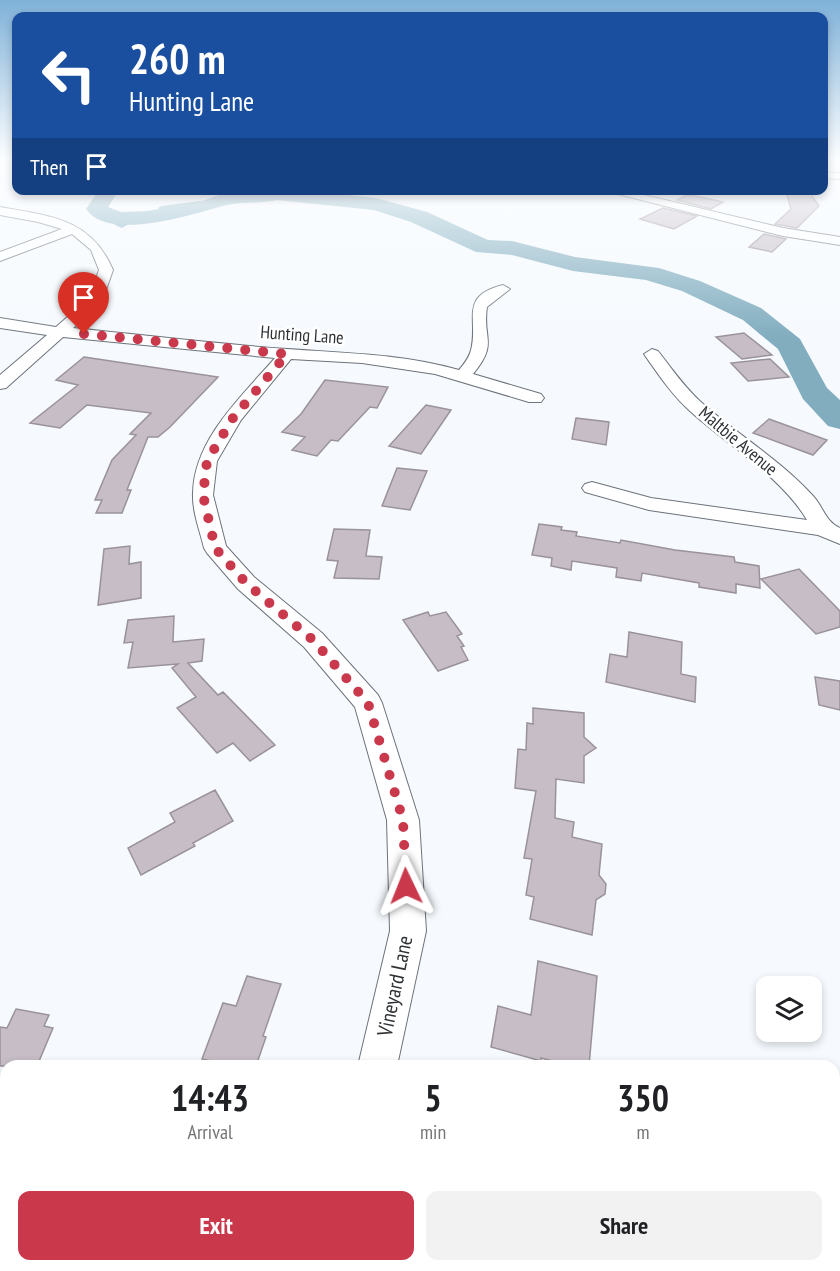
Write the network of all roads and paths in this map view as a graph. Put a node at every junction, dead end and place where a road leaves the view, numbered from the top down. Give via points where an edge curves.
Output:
1 (37, 218) edge
2 (726, 218) edge
3 (72, 230) junction
4 (840, 241) edge
5 (0, 257) edge
6 (503, 289) dead end
7 (0, 324) edge
8 (61, 332) junction
9 (287, 354) junction
10 (652, 354) dead end
11 (462, 377) junction
12 (0, 384) edge
13 (535, 398) dead end
14 (592, 488) dead end
15 (831, 533) edge
16 (379, 1060) edge

1 - 3 street
2 - 4 street
3 - 5 street
3 - 8 street via 96,248 106,270 95,301
6 - 11 street via 480,305 480,350
7 - 8 street, Hunting Lane
8 - 9 street, Hunting Lane
8 - 12 street
9 - 11 street, Hunting Lane via 362,358 437,369
9 - 16 street, Vineyard Lane via 233,418 207,461 203,495 215,548 246,583 313,640 368,703 403,820 408,930
10 - 15 street, Maltbie Avenue via 696,407 807,502
11 - 13 street, Hunting Lane
14 - 15 street, Maltbie Avenue via 649,504

